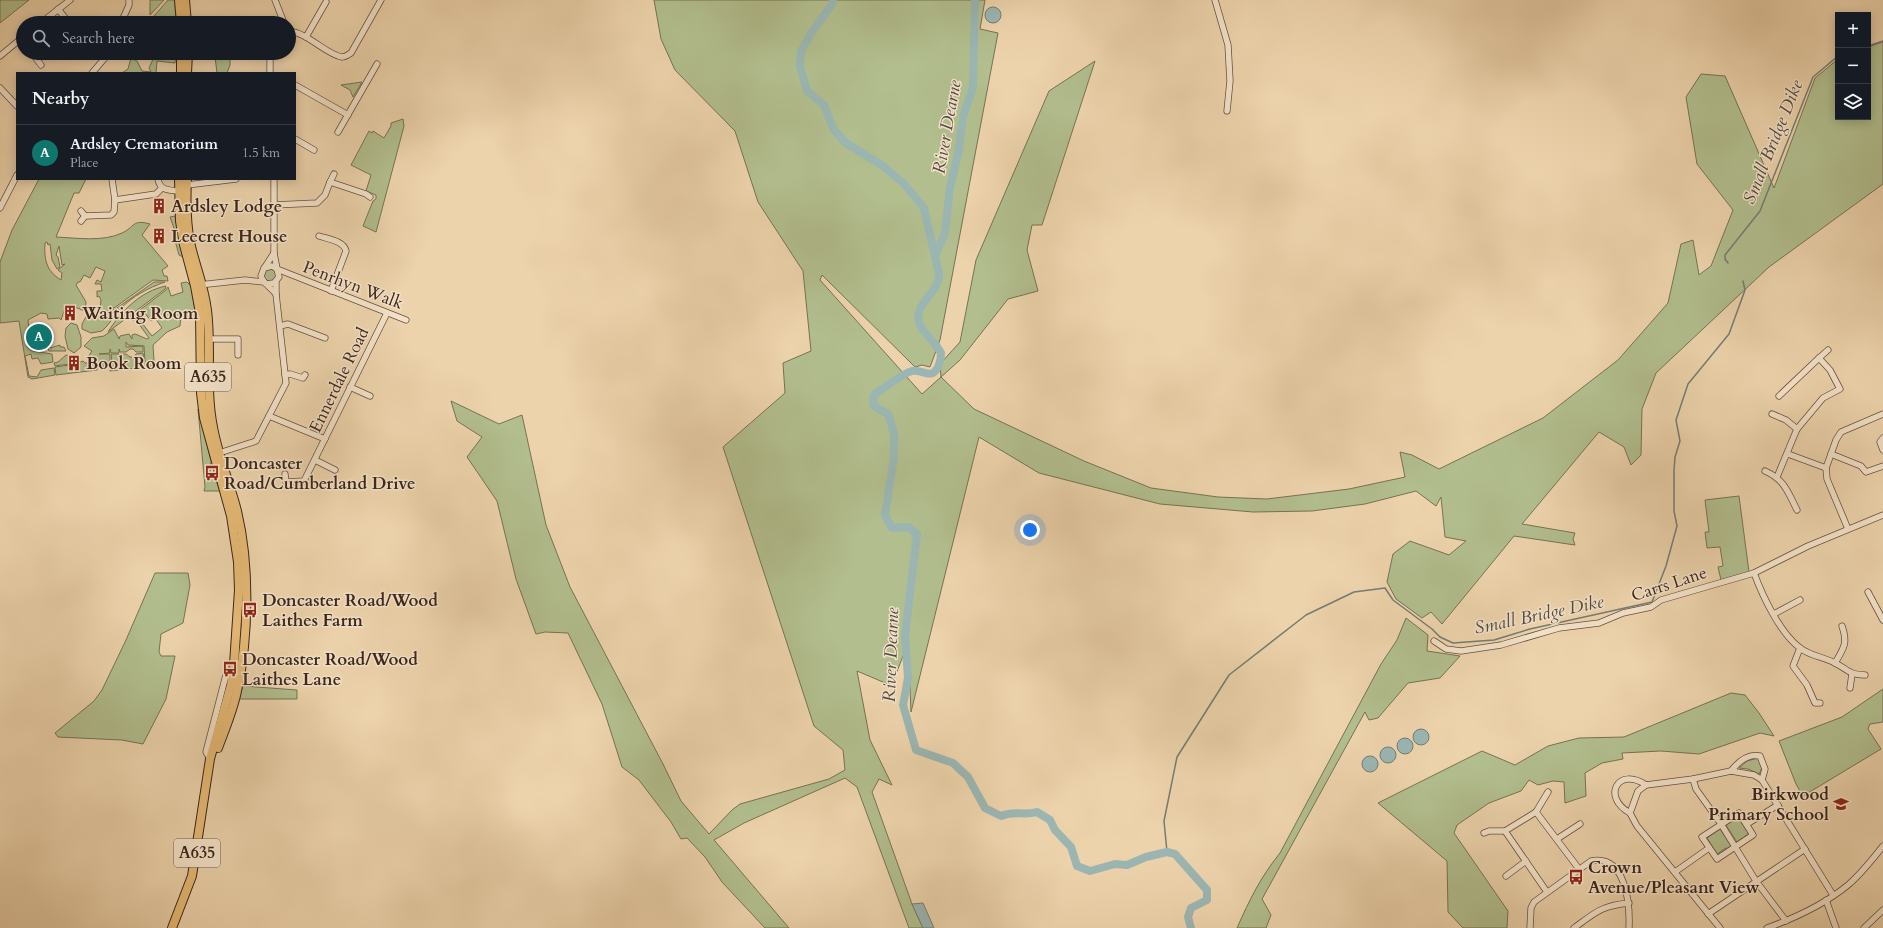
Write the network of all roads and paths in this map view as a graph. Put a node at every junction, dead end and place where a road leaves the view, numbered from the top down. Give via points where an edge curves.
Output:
1 (70, 0) edge
2 (129, 0) edge
3 (179, 0) edge
4 (186, 0) edge
5 (275, 0) edge
6 (381, 0) edge
7 (1215, 0) edge
8 (326, 2) dead end
9 (58, 9) junction
10 (50, 16) edge
11 (64, 16) edge
12 (124, 16) edge
13 (180, 16) edge
14 (187, 16) edge
15 (281, 16) edge
16 (296, 34) edge
17 (306, 38) junction
18 (16, 44) edge
19 (0, 56) edge
20 (37, 60) edge
21 (102, 60) edge
22 (181, 60) edge
23 (188, 60) edge
24 (270, 60) edge
25 (377, 64) dead end
26 (41, 65) dead end
27 (93, 72) edge
28 (181, 72) edge
29 (187, 72) edge
30 (270, 72) edge
31 (296, 86) edge
32 (0, 88) edge
33 (16, 105) edge
34 (1227, 111) dead end
35 (348, 115) junction
36 (338, 132) dead end
37 (296, 140) edge
38 (314, 150) dead end
39 (334, 174) dead end
40 (16, 177) edge
41 (112, 180) edge
42 (158, 180) edge
43 (179, 180) edge
44 (220, 180) edge
45 (274, 180) edge
46 (187, 182) edge
47 (330, 182) junction
48 (162, 188) junction
49 (179, 191) junction
50 (370, 197) dead end
51 (2, 200) edge
52 (115, 200) junction
53 (274, 205) junction
54 (0, 208) edge
55 (81, 211) dead end
56 (321, 238) dead end
57 (274, 253) junction
58 (264, 268) junction
59 (277, 269) junction
60 (290, 275) junction
61 (248, 280) junction
62 (277, 281) junction
63 (265, 283) junction
64 (198, 285) junction
65 (331, 291) junction
66 (276, 294) junction
67 (387, 313) junction
68 (406, 320) dead end
69 (280, 326) junction
70 (208, 338) junction
71 (325, 338) dead end
72 (1828, 350) dead end
73 (238, 355) dead end
74 (1819, 358) junction
75 (204, 359) junction
76 (285, 375) junction
77 (305, 375) dead end
78 (350, 388) junction
79 (370, 396) dead end
80 (1779, 396) dead end
81 (1772, 414) dead end
82 (1883, 415) edge
83 (269, 416) junction
84 (1797, 429) junction
85 (1883, 438) edge
86 (325, 439) junction
87 (216, 449) junction
88 (1883, 450) edge
89 (1788, 454) junction
90 (1831, 454) junction
91 (315, 460) junction
92 (1883, 466) edge
93 (1826, 468) junction
94 (335, 470) dead end
95 (1765, 470) dead end
96 (285, 474) dead end
97 (1777, 477) junction
98 (1796, 510) dead end
99 (1883, 515) edge
100 (1848, 529) junction
101 (241, 561) junction
102 (1754, 573) junction
103 (1868, 592) dead end
104 (1800, 600) dead end
105 (1774, 614) junction
106 (1883, 620) edge
107 (1842, 626) dead end
108 (1434, 642) dead end
109 (1800, 648) junction
110 (243, 656) junction
111 (1835, 663) junction
112 (233, 673) junction
113 (1852, 674) junction
114 (1865, 674) dead end
115 (1850, 688) dead end
116 (1820, 703) dead end
117 (1731, 771) junction
118 (208, 775) junction
119 (1693, 779) junction
120 (1762, 780) junction
121 (1646, 785) junction
122 (1548, 792) dead end
123 (1778, 805) junction
124 (1536, 812) junction
125 (1630, 813) junction
126 (1580, 824) dead end
127 (1721, 824) junction
128 (1747, 824) junction
129 (1505, 831) junction
130 (1484, 833) dead end
131 (1557, 839) junction
132 (1883, 846) edge
133 (1709, 848) junction
134 (1736, 848) junction
135 (1805, 849) junction
136 (1526, 861) junction
137 (1579, 869) junction
138 (1675, 872) junction
139 (1506, 876) dead end
140 (1756, 881) junction
141 (1547, 892) junction
142 (1833, 895) junction
143 (1826, 900) junction
144 (1629, 903) junction
145 (1883, 910) edge
146 (1708, 914) junction
147 (1786, 921) junction
148 (172, 928) edge
149 (1530, 928) edge
150 (1574, 928) edge
151 (1629, 928) edge
152 (1720, 928) edge
153 (1767, 928) edge
154 (1836, 928) edge
155 (1864, 928) edge

1 - 9 street
2 - 12 street
3 - 13 highway
4 - 14 highway
5 - 15 street
6 - 17 street via 347,56 338,56
7 - 34 street via 1228,45 1230,81
8 - 17 street
9 - 10 street
9 - 11 street
16 - 17 street
18 - 19 street
20 - 26 street
21 - 27 street
22 - 28 highway
23 - 29 highway
24 - 30 street
25 - 35 street
31 - 35 street
32 - 33 street
35 - 36 street
37 - 38 street
39 - 47 street
40 - 51 street
41 - 52 street
42 - 48 street
43 - 49 highway, A635
44 - 46 street
45 - 53 street
46 - 49 highway
46 - 64 highway, A635 via 188,229
47 - 50 street
47 - 53 street via 325,195 317,203
48 - 49 street
48 - 52 street via 156,194
49 - 64 highway, A635 via 184,245
51 - 54 street
52 - 55 street via 114,212 111,215 83,219
53 - 57 street
56 - 65 street via 332,238 345,246 346,250
57 - 58 street
57 - 59 street
58 - 59 street via 272,266
58 - 61 street
58 - 63 street via 261,276
59 - 60 street, Penrhyn Walk
59 - 62 street
60 - 62 street, Penrhyn Walk
60 - 65 street, Penrhyn Walk
61 - 63 street
61 - 64 street
62 - 63 street
62 - 66 street
63 - 66 street
64 - 70 highway, A635 via 207,310
64 - 75 highway, A635
65 - 67 street, Penrhyn Walk
66 - 69 street
67 - 68 street, Penrhyn Walk
67 - 78 street, Ennerdale Road
69 - 71 street via 288,324
69 - 76 street
70 - 73 street via 238,336
70 - 75 highway, A635
72 - 74 street
74 - 80 street
74 - 84 street via 1830,370 1840,389 1823,398
75 - 87 highway, A635 via 202,405
76 - 77 street via 304,378
76 - 83 street via 286,383
78 - 79 street
78 - 86 street, Ennerdale Road
81 - 84 street via 1786,420
82 - 90 street via 1842,432
83 - 86 street
83 - 87 street via 254,442
84 - 89 street
85 - 88 street via 1880,442
86 - 91 street, Ennerdale Road
87 - 101 highway, A635 via 228,506 238,534
89 - 93 street
89 - 97 street
90 - 92 street via 1861,466 1866,472
90 - 93 street
91 - 94 street
91 - 96 street, Ennerdale Road via 304,482 286,482
93 - 100 street via 1827,479
95 - 97 street
97 - 98 street
99 - 100 street, Carrs Lane
100 - 102 street, Carrs Lane
101 - 110 highway, A635 via 246,591
101 - 112 highway, A635
102 - 105 street
102 - 108 street, Carrs Lane via 1661,600 1651,606 1623,613 1599,623 1559,628 1501,645 1461,651 1446,649
103 - 106 street
104 - 105 street
105 - 109 street via 1791,640
107 - 111 street via 1846,636 1845,647
109 - 111 street
109 - 116 street via 1791,666 1806,685 1815,703
110 - 112 highway via 239,670
110 - 118 highway, A635 via 230,718
111 - 113 street
112 - 118 highway, A635
113 - 114 street
113 - 115 street
117 - 119 street
117 - 120 street via 1754,775
117 - 120 street via 1741,760 1751,755 1760,756 1765,769
118 - 148 highway, A635 via 192,876
119 - 121 street
119 - 127 street via 1696,789
120 - 123 street
121 - 125 street via 1638,791
121 - 125 street via 1633,779 1616,784 1615,797 1619,805
122 - 124 street
123 - 128 street
123 - 135 street
124 - 129 street
124 - 131 street
125 - 138 street via 1637,826
126 - 131 street
127 - 128 street via 1739,813
127 - 133 street via 1702,837
127 - 134 street
128 - 134 street via 1753,835
129 - 130 street
129 - 136 street
131 - 137 street
132 - 142 street via 1847,885
133 - 134 street via 1717,858
133 - 138 street
134 - 140 street
135 - 140 street
135 - 142 street
136 - 139 street
136 - 141 street
137 - 141 street
137 - 144 street via 1592,861 1599,860 1612,864 1625,887
138 - 146 street
140 - 146 street
140 - 147 street
141 - 149 street via 1534,902 1531,908
142 - 143 street
143 - 147 street
143 - 154 street
144 - 150 street via 1601,908
144 - 151 street
145 - 155 street
146 - 152 street
147 - 153 street

